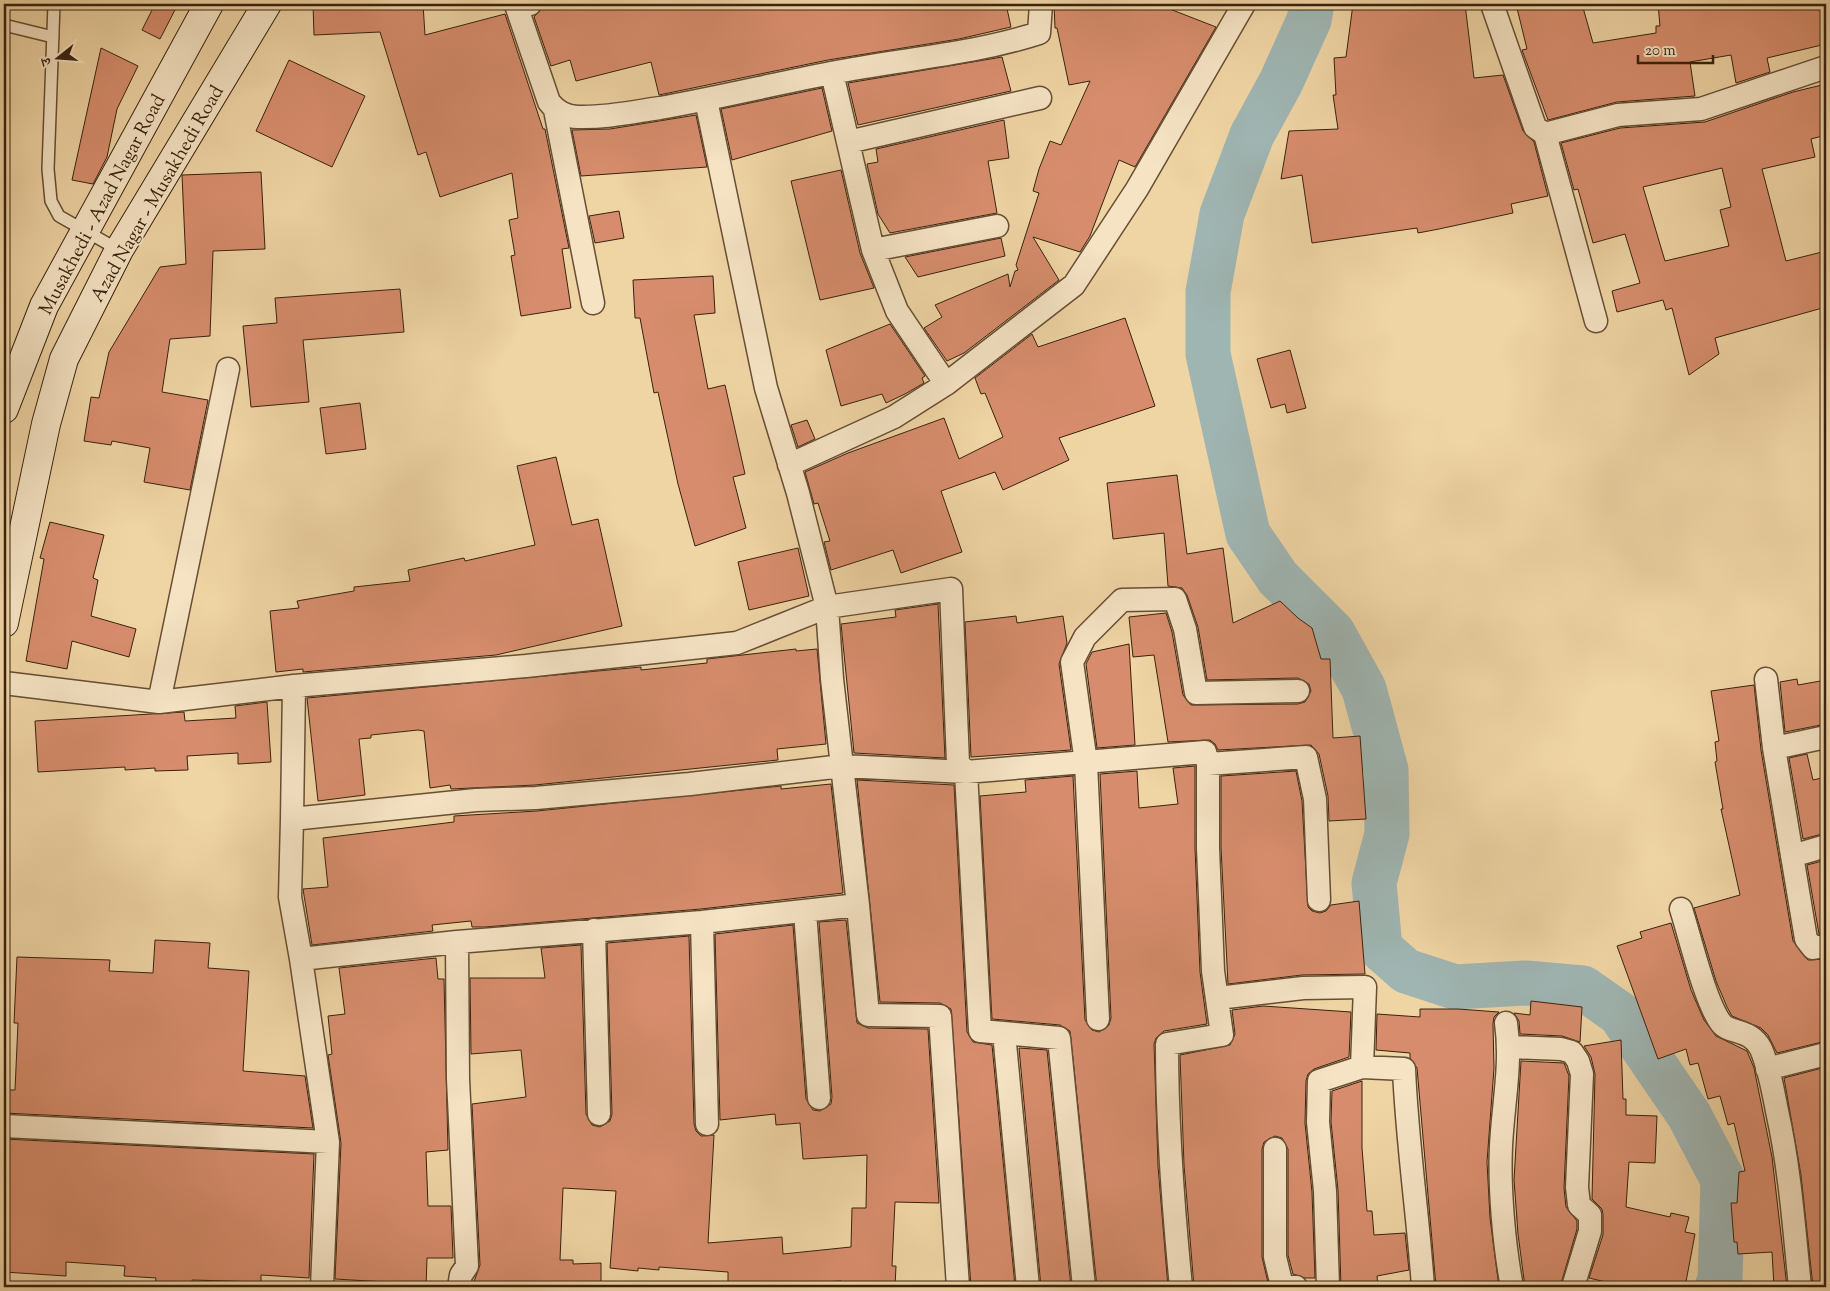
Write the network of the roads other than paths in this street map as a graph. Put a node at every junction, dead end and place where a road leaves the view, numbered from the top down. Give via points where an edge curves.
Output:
1 (54, 4) edge
2 (209, 4) edge
3 (267, 4) edge
4 (1041, 4) edge
5 (1244, 4) edge
6 (1492, 4) edge
7 (520, 5) edge
8 (4, 25) edge
9 (53, 37) junction
10 (1826, 67) edge
11 (832, 73) junction
12 (1040, 98) dead end
13 (706, 100) junction
14 (555, 110) junction
15 (1545, 134) junction
16 (848, 142) junction
17 (997, 226) dead end
18 (86, 231) junction
19 (119, 250) junction
20 (873, 250) junction
21 (593, 303) dead end
22 (1596, 321) dead end
23 (228, 369) dead end
24 (946, 384) junction
25 (4, 409) edge
26 (789, 465) junction
27 (827, 607) junction
28 (4, 622) edge
29 (1766, 679) dead end
30 (4, 683) edge
31 (294, 686) junction
32 (1298, 691) dead end
33 (160, 702) junction
34 (1826, 737) edge
35 (1774, 748) junction
36 (1086, 763) junction
37 (1208, 764) junction
38 (842, 766) junction
39 (966, 772) junction
40 (292, 819) junction
41 (1826, 846) edge
42 (1792, 856) junction
43 (1319, 900) dead end
44 (858, 905) junction
45 (1681, 909) dead end
46 (805, 912) junction
47 (702, 922) junction
48 (594, 930) junction
49 (457, 942) junction
50 (1826, 946) edge
51 (301, 959) junction
52 (1218, 998) junction
53 (1098, 1019) dead end
54 (1506, 1023) dead end
55 (1004, 1033) junction
56 (1510, 1047) junction
57 (1826, 1054) edge
58 (1362, 1067) junction
59 (1767, 1069) junction
60 (819, 1098) dead end
61 (600, 1114) dead end
62 (707, 1124) dead end
63 (4, 1126) edge
64 (328, 1142) junction
65 (1275, 1149) dead end
66 (322, 1287) edge
67 (459, 1287) edge
68 (958, 1287) edge
69 (1028, 1287) edge
70 (1084, 1287) edge
71 (1181, 1287) edge
72 (1296, 1287) edge
73 (1328, 1287) edge
74 (1423, 1287) edge
75 (1512, 1287) edge
76 (1573, 1287) edge
77 (1800, 1287) edge

1 - 9 lane
2 - 18 main road, Musakhedi - Azad Nagar Road
3 - 19 main road, Azad Nagar - Musakhedi Road
4 - 11 street via 1038,33 1032,36 943,56
5 - 24 street via 1137,189 1074,284
6 - 15 street via 1534,128
7 - 14 street via 549,102
8 - 9 lane
9 - 18 lane via 50,192 59,216
10 - 15 street via 1701,109 1618,115
11 - 13 street
11 - 16 street
12 - 16 street
13 - 14 street via 629,113 577,117
13 - 26 street via 766,388
14 - 21 street
15 - 22 street
16 - 20 street
17 - 20 street
18 - 19 lane
18 - 25 main road, Musakhedi - Azad Nagar Road via 44,306
19 - 28 main road, Azad Nagar - Musakhedi Road via 64,359 46,424
20 - 24 street via 897,311
23 - 33 street
24 - 26 street via 894,417
26 - 27 street
27 - 31 street via 737,643 526,666
27 - 38 street
27 - 39 street via 951,589 958,763
29 - 35 street
30 - 33 street
31 - 33 street
31 - 40 street
32 - 36 street via 1196,693 1185,629 1175,599 1122,600 1085,637 1072,662
34 - 35 street
35 - 42 street
36 - 37 street via 1205,752
36 - 39 street
36 - 53 street
37 - 43 street via 1306,757 1315,799
37 - 52 street via 1208,858 1213,971
38 - 39 street
38 - 40 street via 690,784 476,800
38 - 44 street
39 - 55 street via 980,1031
40 - 51 street via 290,897
41 - 42 street
42 - 50 street via 1806,939 1813,948
44 - 46 street
44 - 68 street via 868,1015 940,1016
45 - 59 street via 1709,998 1720,1022 1725,1028 1752,1038 1760,1047
46 - 47 street
46 - 60 street
47 - 48 street
47 - 62 street
48 - 49 street
48 - 61 street
49 - 51 street
49 - 67 street via 458,1079 467,1266
51 - 64 street
52 - 58 street via 1303,988 1365,987
52 - 71 street via 1222,1034 1167,1044 1172,1194
54 - 56 street
55 - 69 street
55 - 70 street via 1059,1038
56 - 75 street via 1501,1146
56 - 76 street via 1572,1052 1582,1074 1577,1187 1579,1205 1590,1215 1590,1231
57 - 59 street
58 - 73 street via 1319,1081 1318,1122
58 - 74 street via 1404,1069 1406,1134 1413,1173
59 - 77 street via 1788,1160
63 - 64 street
64 - 66 street
65 - 72 street via 1275,1257 1282,1286

